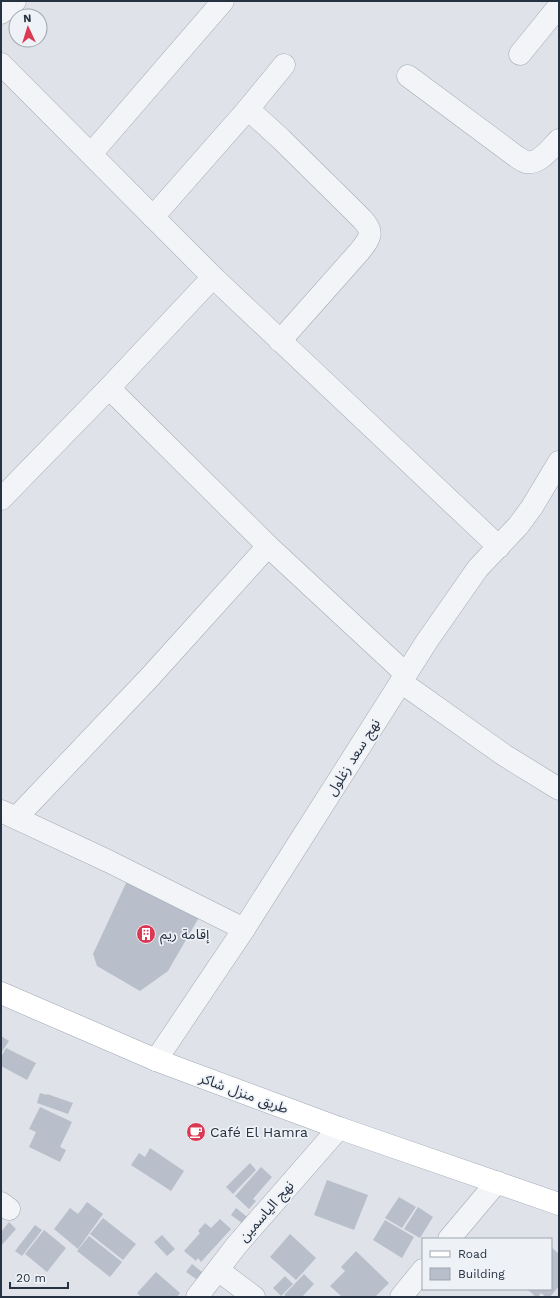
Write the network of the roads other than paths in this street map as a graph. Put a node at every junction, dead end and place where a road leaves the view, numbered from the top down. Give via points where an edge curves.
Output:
1 (15, 1) edge
2 (223, 1) edge
3 (559, 6) edge
4 (1, 13) edge
5 (520, 54) dead end
6 (1, 64) edge
7 (284, 65) dead end
8 (408, 76) dead end
9 (248, 109) junction
10 (559, 140) edge
11 (91, 154) junction
12 (153, 217) junction
13 (213, 277) junction
14 (280, 341) junction
15 (108, 388) junction
16 (559, 462) edge
17 (1, 499) edge
18 (268, 546) junction
19 (499, 547) junction
20 (403, 678) junction
21 (559, 789) edge
22 (8, 815) edge
23 (244, 929) junction
24 (3, 998) edge
25 (156, 1060) junction
26 (338, 1128) junction
27 (497, 1182) junction
28 (559, 1204) edge
29 (450, 1238) edge
30 (218, 1270) junction
31 (422, 1271) edge
32 (197, 1297) edge
33 (254, 1297) edge
34 (401, 1297) edge

1 - 4 street
2 - 11 street
3 - 5 street
6 - 11 street
7 - 9 street
8 - 10 street via 526,162 533,162 543,156
9 - 12 street
9 - 14 street via 362,219 370,231 369,239 359,252
11 - 12 street
12 - 13 street
13 - 14 street
13 - 15 street
14 - 19 street
15 - 17 street
15 - 18 street
16 - 19 street, نهج سعد زغلول via 532,507
18 - 20 street
18 - 22 street via 149,678
19 - 20 street, نهج سعد زغلول via 478,568
20 - 21 street via 504,755
20 - 23 street, نهج سعد زغلول
22 - 23 street via 108,861
23 - 25 street, نهج سعد زغلول
24 - 25 main road, طريق منزل شاكر
25 - 26 main road, طريق منزل شاكر
26 - 27 main road, طريق منزل شاكر
26 - 30 street, نهج الياسمين
27 - 28 main road, طريق منزل شاكر
27 - 29 street
30 - 32 street, نهج الياسمين
30 - 33 street
31 - 34 street

